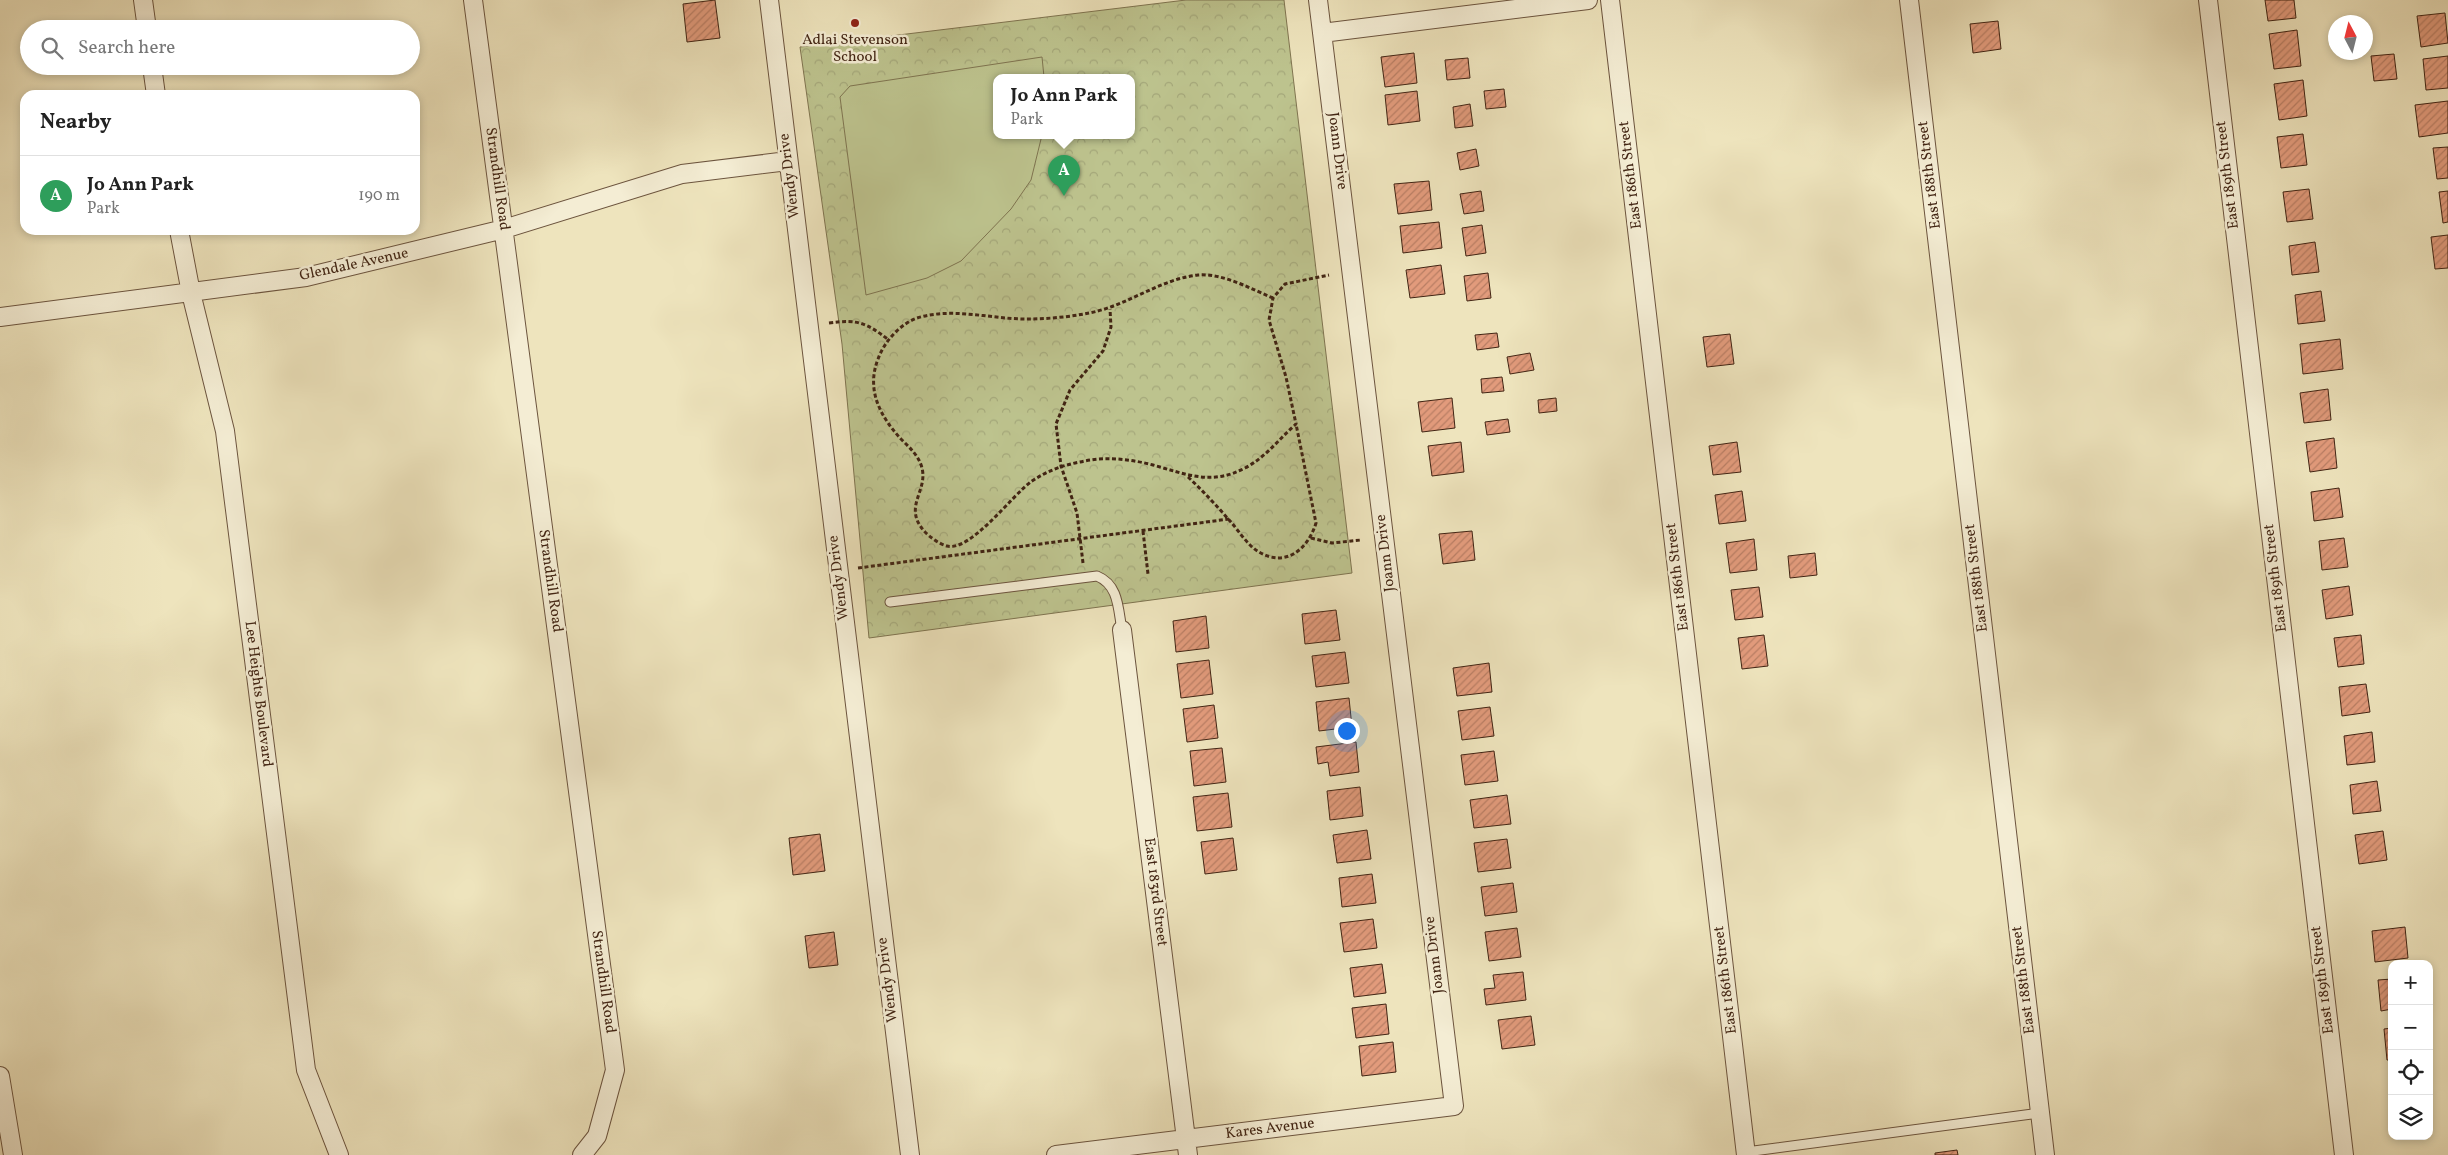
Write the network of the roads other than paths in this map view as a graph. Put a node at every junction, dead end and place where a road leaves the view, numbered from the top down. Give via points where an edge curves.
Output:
1 (143, 0) edge
2 (473, 0) edge
3 (769, 0) edge
4 (1318, 0) edge
5 (1588, 0) edge
6 (1610, 0) edge
7 (1909, 0) edge
8 (2208, 0) edge
9 (146, 20) edge
10 (1322, 33) junction
11 (153, 75) edge
12 (155, 90) edge
13 (788, 161) junction
14 (504, 229) junction
15 (180, 235) edge
16 (191, 293) junction
17 (0, 317) edge
18 (890, 602) dead end
19 (1122, 630) joint
20 (0, 1076) edge
21 (1454, 1106) joint
22 (2040, 1113) junction
23 (1187, 1147) edge
24 (1746, 1153) edge
25 (13, 1155) edge
26 (339, 1155) edge
27 (582, 1155) edge
28 (910, 1155) edge
29 (1056, 1155) edge
30 (2045, 1155) edge
31 (2344, 1155) edge

1 - 9 street
2 - 14 street, Strandhill Road
3 - 13 street, Wendy Drive
4 - 10 street, Joann Drive
5 - 10 street
6 - 24 street, East 186th Street
7 - 22 street, East 188th Street
8 - 31 street, East 189th Street
10 - 21 street, Joann Drive
11 - 12 street
13 - 14 street, Glendale Avenue via 682,174
13 - 28 street, Wendy Drive
14 - 16 street, Glendale Avenue via 306,277
14 - 27 street, Strandhill Road via 615,1070 597,1136
15 - 16 street, Lee Heights Boulevard
16 - 17 street, Glendale Avenue
16 - 26 street, Lee Heights Boulevard via 225,431 306,1070
18 - 19 lane via 1097,576 1110,585 1116,595
19 - 23 street, East 183rd Street
20 - 25 street
21 - 23 street, Kares Avenue
22 - 24 lane
22 - 30 street, East 188th Street
23 - 29 street, Kares Avenue

